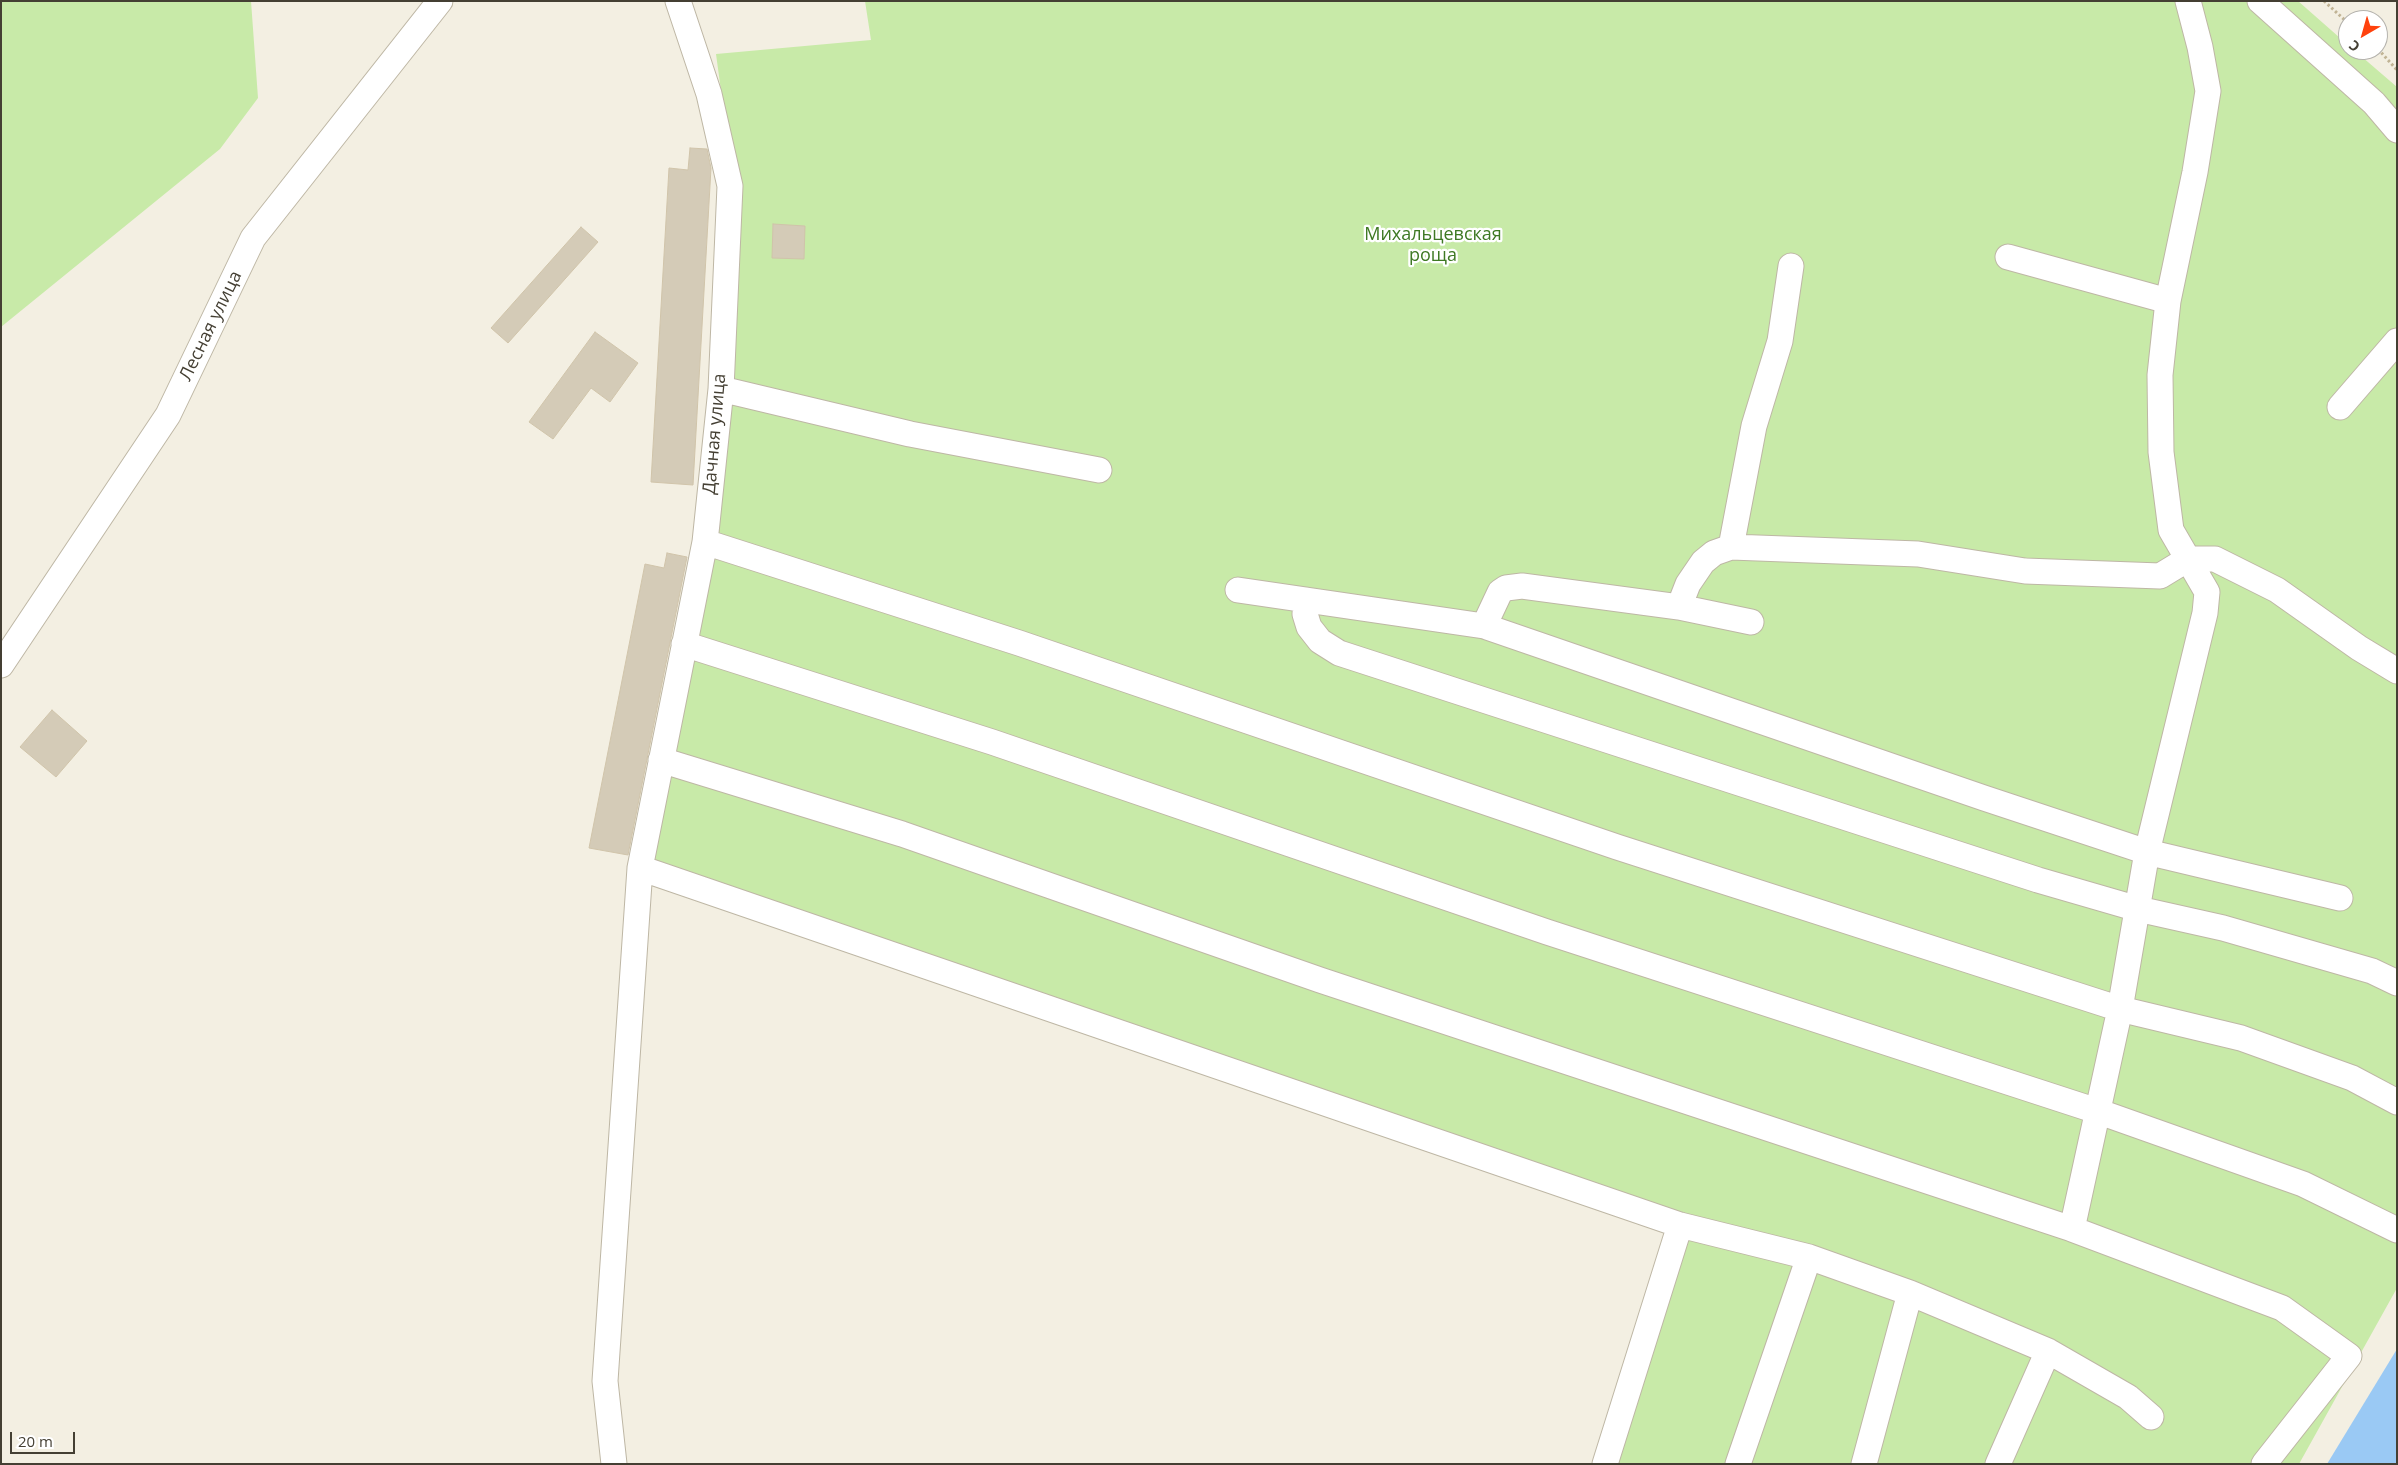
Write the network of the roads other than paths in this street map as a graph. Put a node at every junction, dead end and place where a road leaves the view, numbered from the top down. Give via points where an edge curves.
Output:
1 (440, 1) edge
2 (678, 1) edge
3 (2188, 1) edge
4 (2260, 1) edge
5 (2397, 130) edge
6 (2008, 257) dead end
7 (1791, 266) dead end
8 (2168, 301) junction
9 (2397, 342) edge
10 (721, 389) junction
11 (2340, 407) dead end
12 (1099, 470) dead end
13 (705, 542) junction
14 (1731, 548) junction
15 (2188, 559) junction
16 (1238, 590) dead end
17 (1306, 600) junction
18 (1679, 607) junction
19 (1751, 622) dead end
20 (1484, 626) junction
21 (684, 644) junction
22 (1, 665) edge
23 (2397, 671) edge
24 (661, 760) junction
25 (2147, 852) junction
26 (640, 868) junction
27 (2340, 898) dead end
28 (2138, 909) junction
29 (2397, 983) edge
30 (2120, 1008) junction
31 (2397, 1102) edge
32 (2097, 1111) junction
33 (1680, 1225) junction
34 (2072, 1229) junction
35 (2397, 1230) edge
36 (1808, 1257) junction
37 (1910, 1293) junction
38 (2048, 1351) junction
39 (2151, 1417) dead end
40 (614, 1464) edge
41 (1605, 1464) edge
42 (1738, 1464) edge
43 (1864, 1464) edge
44 (1998, 1464) edge
45 (2264, 1464) edge

1 - 22 street, Лесная улица via 253,238 168,415
2 - 10 street, Дачная улица via 709,94 730,186
3 - 8 street via 2208,91 2196,172
4 - 5 street via 2374,104
6 - 8 street
7 - 14 street via 1780,341 1754,426
8 - 15 street via 2160,374 2160,452 2171,530
9 - 11 street
10 - 12 street via 910,434
10 - 13 street, Дачная улица
13 - 21 street, Дачная улица
13 - 30 street via 1028,647 1617,847
14 - 15 street via 1918,554 2025,571 2160,576
14 - 18 street via 1714,553 1703,562 1688,584
15 - 23 street via 2215,559 2277,590
15 - 25 street via 2207,592 2205,612
16 - 17 street
17 - 20 street
17 - 28 street via 1305,614 1310,627 1320,641 1339,653 2038,880
18 - 19 street
18 - 20 street via 1514,586 1500,592
20 - 25 street
21 - 24 street, Дачная улица
21 - 32 street via 992,742 1547,932
24 - 26 street, Дачная улица
24 - 34 street via 902,834 1320,980
25 - 27 street
25 - 28 street
26 - 33 street
26 - 40 street, Дачная улица via 605,1382
28 - 29 street via 2223,928 2372,971
28 - 30 street
30 - 31 street via 2241,1038 2352,1078
30 - 32 street
32 - 34 street
32 - 35 street via 2303,1184
33 - 36 street
33 - 41 street
34 - 45 street via 2282,1308 2349,1356
36 - 37 street
36 - 42 street
37 - 38 street
37 - 43 street
38 - 39 street via 2128,1397
38 - 44 street

